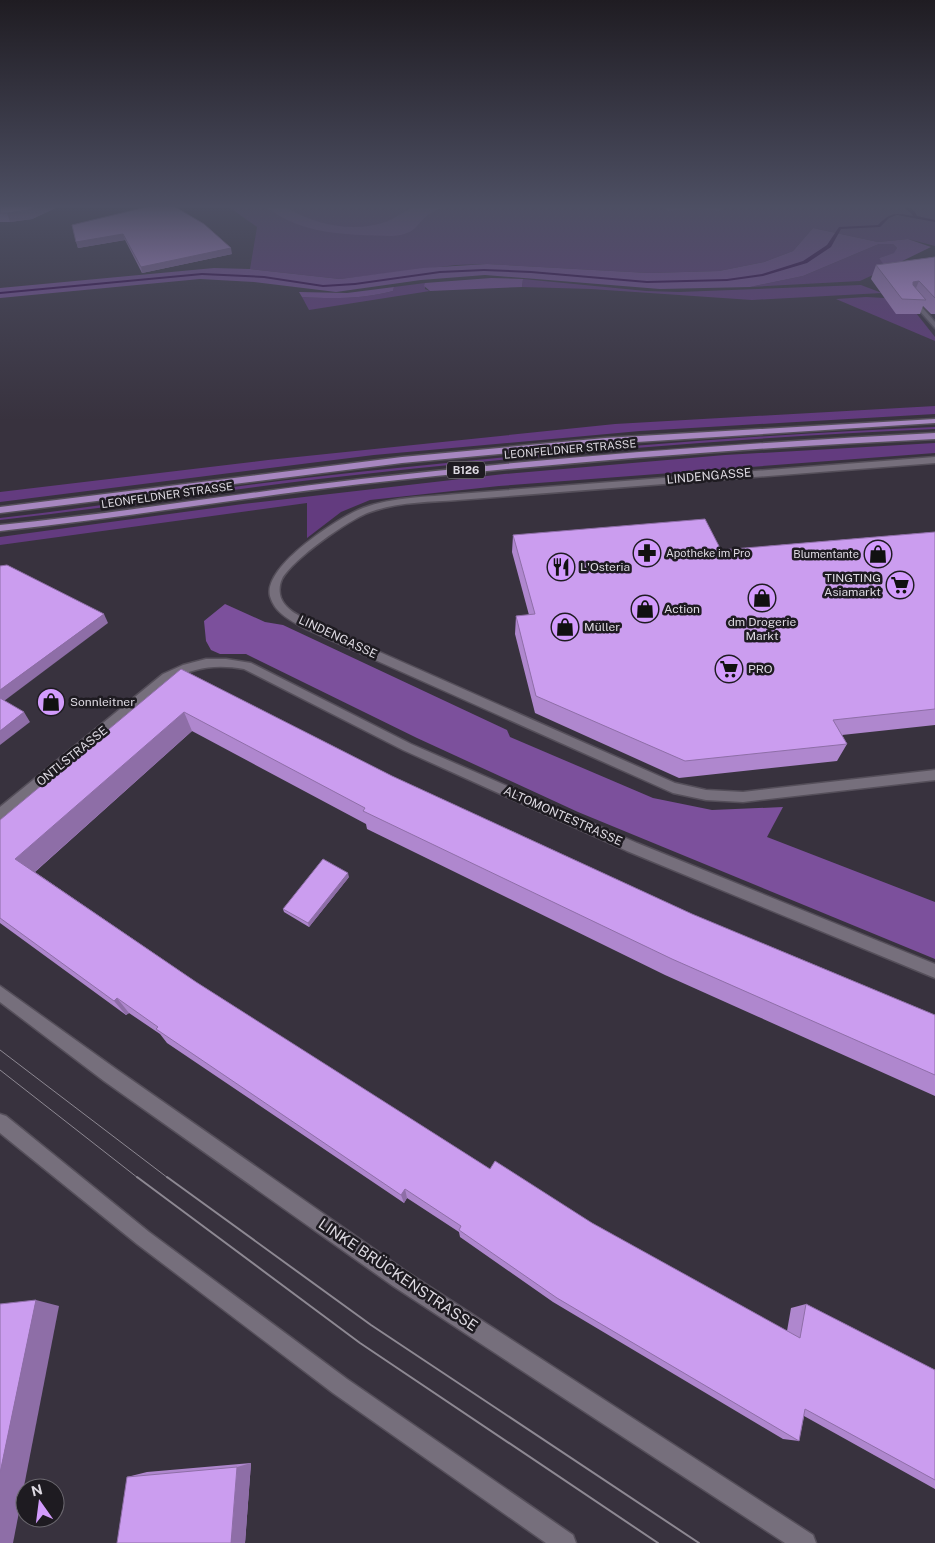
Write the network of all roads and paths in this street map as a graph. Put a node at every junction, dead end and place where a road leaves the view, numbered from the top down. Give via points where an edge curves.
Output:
1 (910, 298) edge
2 (935, 326) edge
3 (935, 421) edge
4 (935, 436) edge
5 (935, 460) edge
6 (0, 510) edge
7 (0, 528) edge
8 (194, 664) joint
9 (935, 775) edge
10 (0, 815) edge
11 (935, 971) edge
12 (0, 993) edge
13 (0, 1122) edge
14 (565, 1543) edge
15 (805, 1543) edge

1 - 2 street
3 - 6 main road, LEONFELDNER STRASSE / B126 via 605,441 412,459
4 - 7 main road, LEONFELDNER STRASSE / B126 via 779,444 534,464 281,491
5 - 9 street, LINDENGASSE via 467,496 383,506 341,522 284,568 274,589 276,600 284,611 310,626 673,788 706,795 744,797
8 - 10 street, ONTLSTRASSE via 167,678
8 - 11 street, ALTOMONTESTRASSE via 224,662 247,666 407,747 632,847
12 - 15 street, LINKE BRÜCKENSTRASSE via 110,1075 400,1279
13 - 14 street via 142,1238 340,1386

